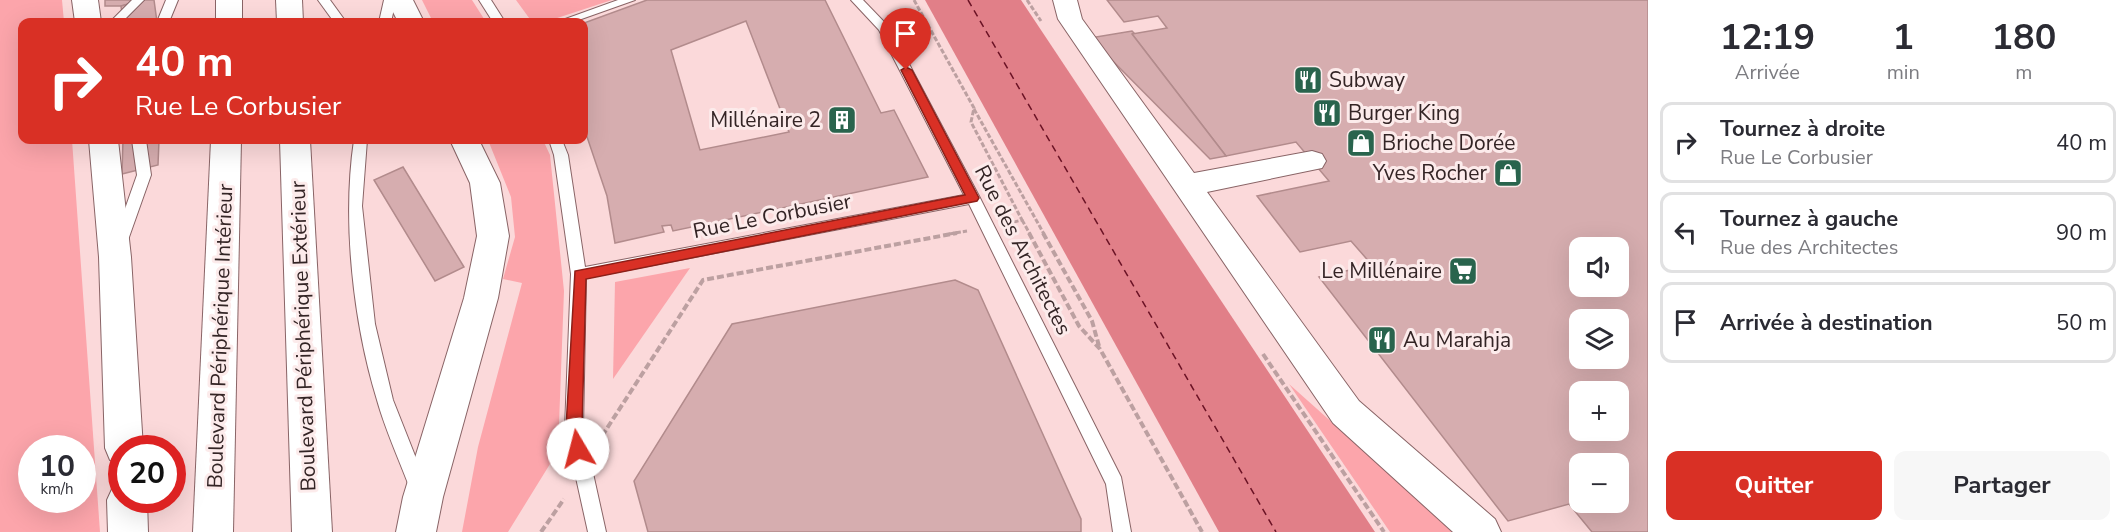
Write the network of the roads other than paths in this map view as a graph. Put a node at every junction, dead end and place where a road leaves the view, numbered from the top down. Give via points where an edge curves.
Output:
1 (85, 0) edge
2 (138, 0) edge
3 (172, 0) edge
4 (229, 0) edge
5 (290, 0) edge
6 (324, 0) edge
7 (390, 0) edge
8 (400, 0) edge
9 (485, 0) edge
10 (629, 0) edge
11 (857, 0) edge
12 (1065, 0) edge
13 (87, 18) edge
14 (120, 18) edge
15 (165, 18) edge
16 (229, 18) edge
17 (290, 18) edge
18 (337, 18) edge
19 (386, 18) edge
20 (409, 18) edge
21 (496, 18) edge
22 (575, 18) edge
23 (103, 144) edge
24 (140, 144) edge
25 (226, 144) edge
26 (295, 144) edge
27 (360, 144) edge
28 (467, 144) edge
29 (557, 144) edge
30 (1312, 161) dead end
31 (1188, 185) junction
32 (973, 198) junction
33 (115, 257) junction
34 (579, 274) junction
35 (123, 435) edge
36 (127, 513) edge
37 (419, 514) edge
38 (128, 532) edge
39 (213, 532) edge
40 (312, 532) edge
41 (597, 532) edge
42 (1122, 532) edge
43 (1481, 532) edge

1 - 13 highway
2 - 14 lane
3 - 15 lane
4 - 16 highway
5 - 17 highway
6 - 18 lane
7 - 19 lane
8 - 20 highway
9 - 21 lane
10 - 22 lane
11 - 32 lane, Rue des Architectes via 884,28
12 - 31 street via 1070,19
23 - 33 highway
24 - 33 lane via 144,175
25 - 39 highway, Boulevard Périphérique Intérieur
26 - 40 highway, Boulevard Périphérique Extérieur
27 - 37 lane via 355,206 367,324
28 - 37 highway via 485,183 494,236 481,298
29 - 34 lane
30 - 31 street
31 - 43 street via 1346,412
32 - 34 lane, Rue Le Corbusier
32 - 42 lane, Rue des Architectes via 1115,483
33 - 35 highway
34 - 41 lane via 574,428
36 - 38 highway

